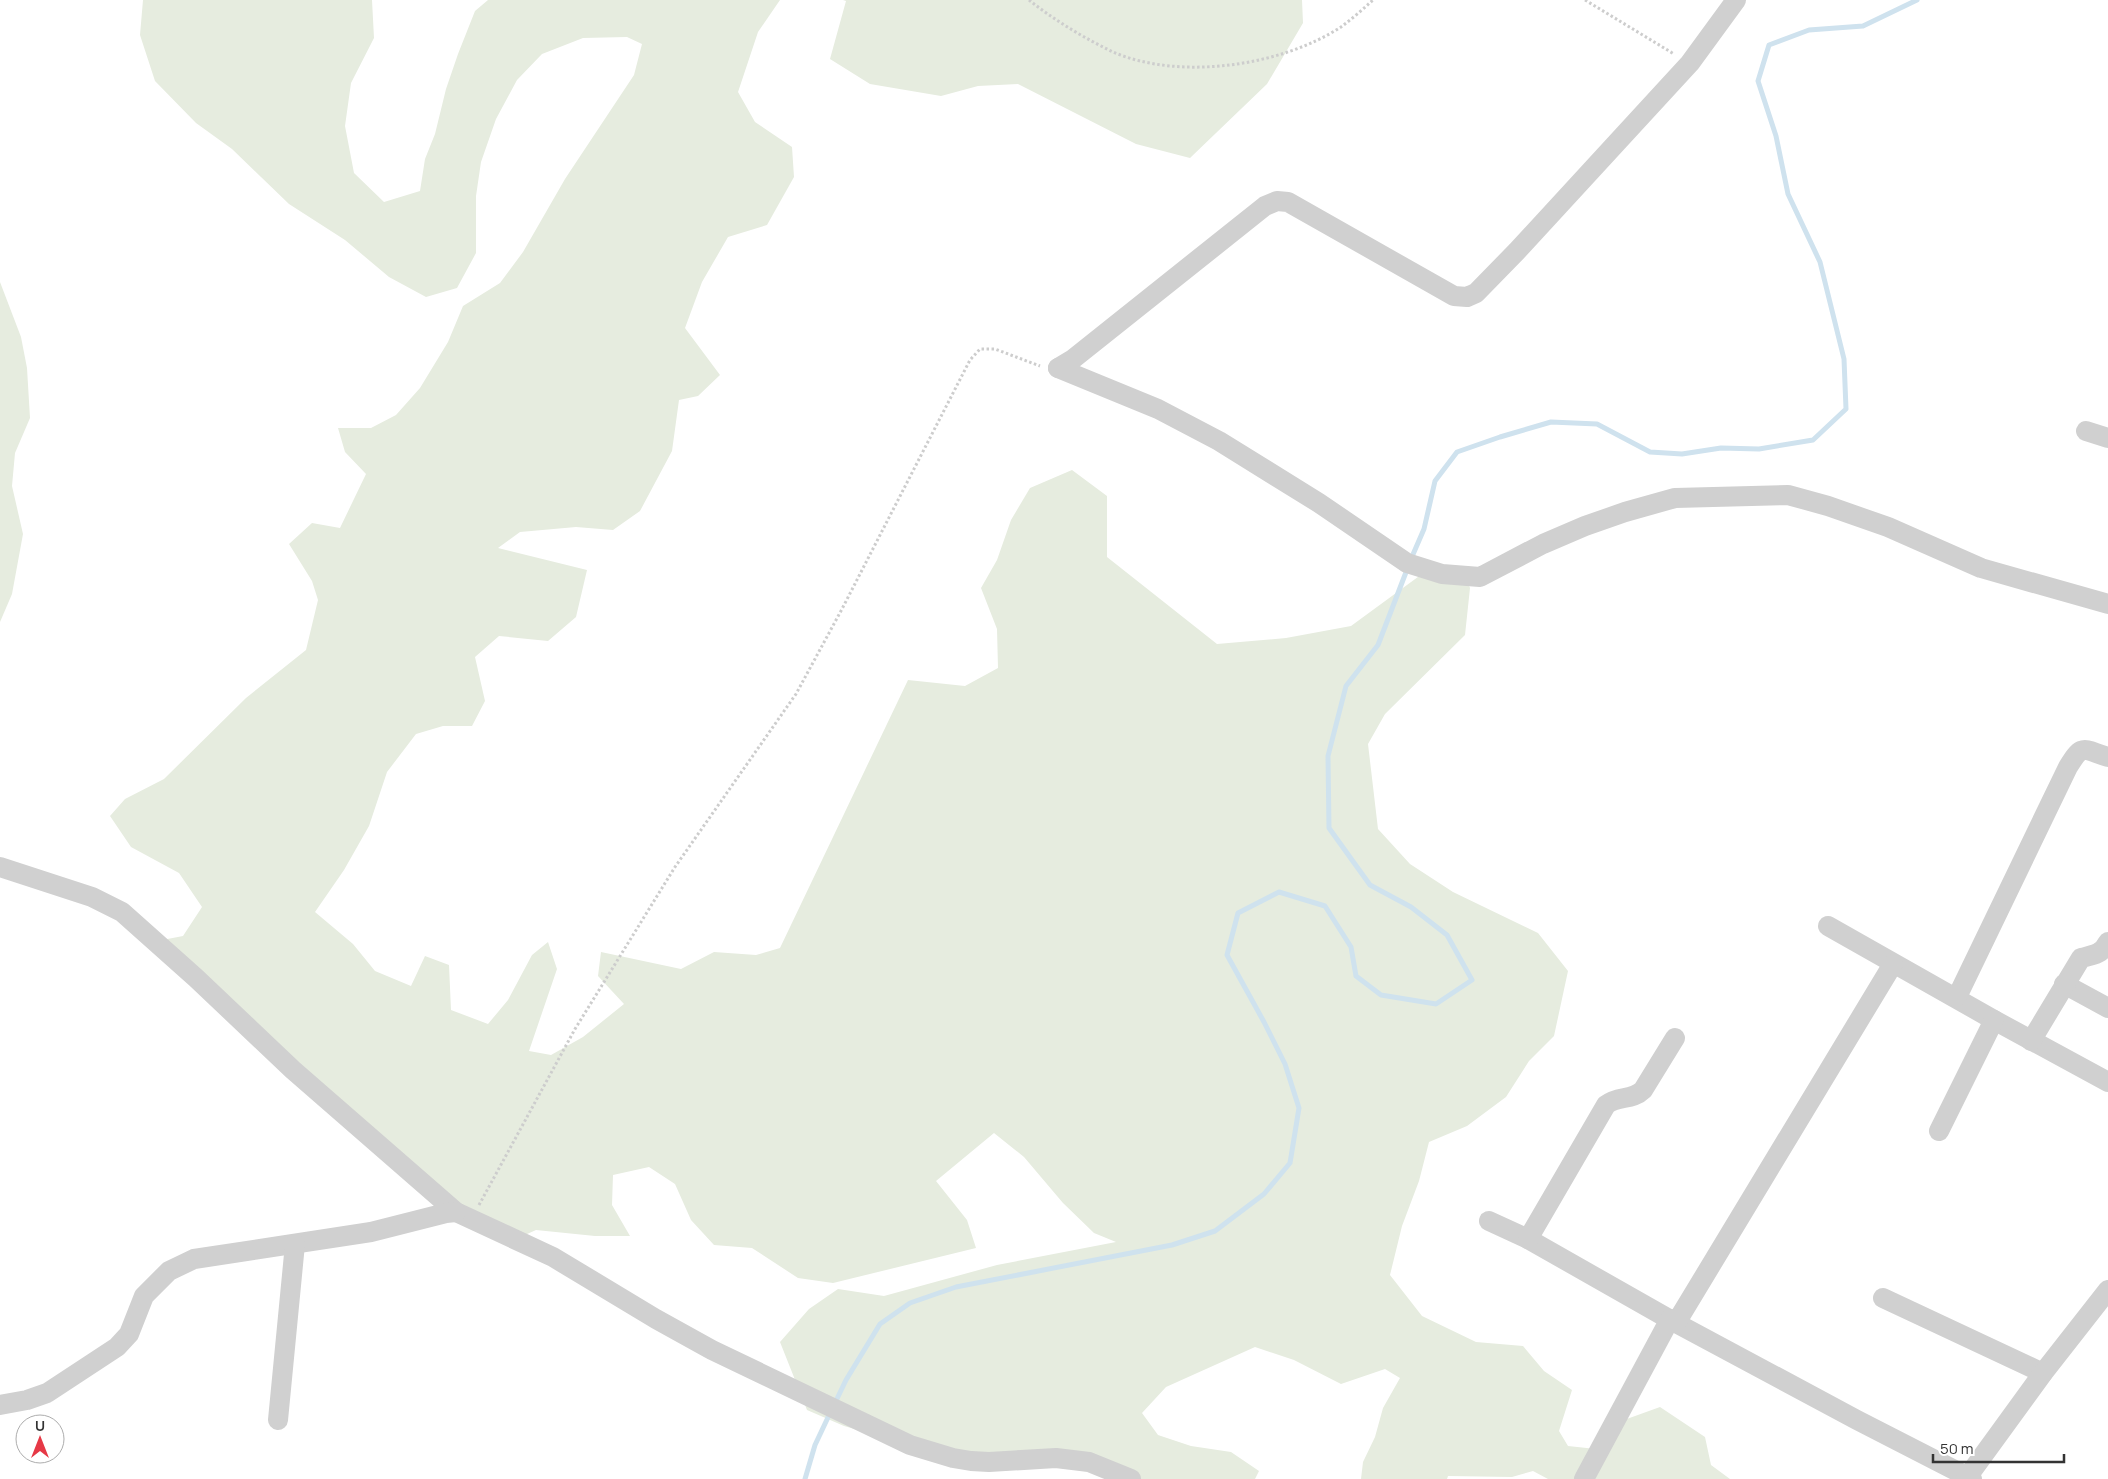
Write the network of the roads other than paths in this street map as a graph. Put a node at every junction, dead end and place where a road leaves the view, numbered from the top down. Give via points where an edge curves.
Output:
1 (1736, 0) edge
2 (2086, 431) dead end
3 (2108, 438) edge
4 (2108, 604) edge
5 (2108, 757) edge
6 (0, 867) edge
7 (1828, 926) dead end
8 (2108, 942) edge
9 (1893, 964) junction
10 (2064, 984) junction
11 (1957, 997) junction
12 (2108, 1008) edge
13 (1994, 1020) junction
14 (1675, 1038) dead end
15 (2031, 1041) junction
16 (2108, 1082) edge
17 (1939, 1131) dead end
18 (464, 1216) junction
19 (1489, 1221) dead end
20 (1528, 1239) junction
21 (295, 1244) junction
22 (2108, 1290) edge
23 (1883, 1298) dead end
24 (1673, 1321) junction
25 (2043, 1373) junction
26 (0, 1405) edge
27 (278, 1420) dead end
28 (1969, 1478) edge
29 (1131, 1479) edge
30 (1584, 1479) edge

1 - 4 street via 1690,63 1476,293 1467,297 1454,296 1288,202 1277,201 1265,206 1058,368 1220,440 1407,563 1442,574 1480,576 1585,526 1674,498 1788,495 1888,528 1981,568
2 - 3 street
5 - 11 street via 2078,751
6 - 18 street via 92,896 122,912 293,1070
7 - 9 street
8 - 10 street via 2097,955 2082,958
9 - 11 street
9 - 24 street
10 - 12 street
10 - 15 street
11 - 13 street
13 - 15 street
13 - 17 street
14 - 20 street via 1637,1096 1613,1099 1606,1105
15 - 16 street
18 - 21 street via 446,1213 371,1232
18 - 29 street via 553,1257 712,1350 910,1446 953,1458 989,1462 1056,1458 1089,1462
19 - 20 street
20 - 24 street
21 - 26 street via 194,1259 169,1270 144,1296 129,1334 117,1347 47,1394
21 - 27 street
22 - 25 street
23 - 25 street
24 - 28 street
24 - 30 street
25 - 28 street

